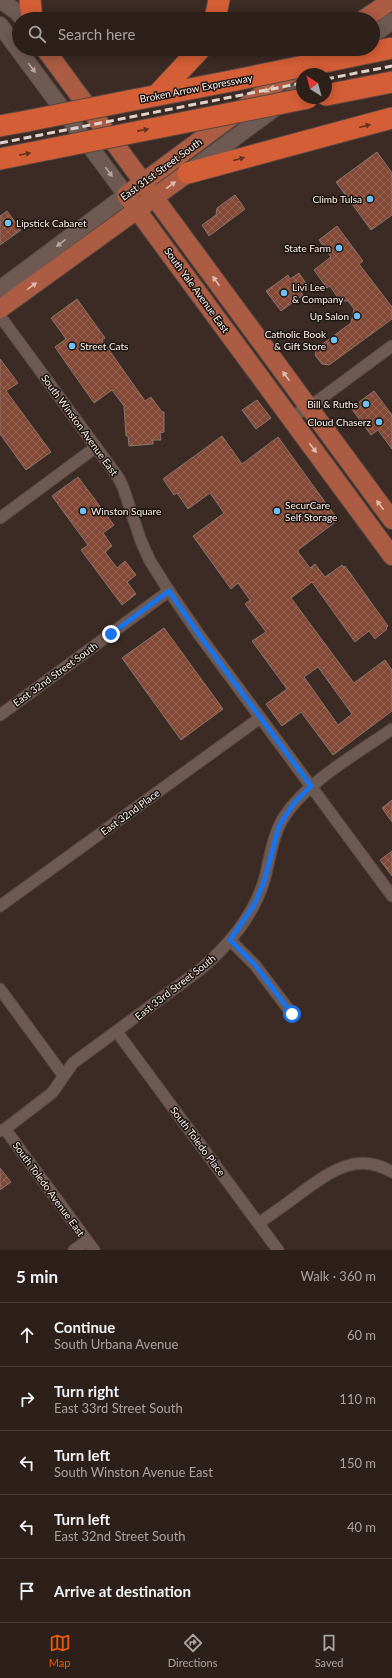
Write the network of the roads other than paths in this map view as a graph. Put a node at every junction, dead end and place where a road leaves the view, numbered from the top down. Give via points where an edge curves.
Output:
1 (0, 0) edge
2 (30, 0) edge
3 (219, 0) edge
4 (392, 0) edge
5 (18, 12) edge
6 (31, 12) edge
7 (217, 12) edge
8 (374, 12) edge
9 (392, 21) edge
10 (0, 25) edge
11 (380, 30) edge
12 (12, 41) edge
13 (392, 48) edge
14 (380, 50) edge
15 (23, 56) edge
16 (50, 56) edge
17 (193, 56) edge
18 (314, 56) edge
19 (345, 56) edge
20 (353, 56) edge
21 (329, 68) edge
22 (392, 82) edge
23 (296, 92) edge
24 (332, 94) edge
25 (157, 95) junction
26 (296, 100) edge
27 (392, 118) edge
28 (0, 126) edge
29 (0, 159) edge
30 (188, 173) junction
31 (143, 182) junction
32 (126, 195) junction
33 (154, 197) junction
34 (138, 210) junction
35 (0, 289) edge
36 (0, 309) edge
37 (0, 316) edge
38 (392, 346) edge
39 (308, 408) junction
40 (290, 417) junction
41 (96, 447) junction
42 (0, 518) edge
43 (392, 520) edge
44 (392, 556) edge
45 (169, 591) junction
46 (0, 715) edge
47 (260, 718) junction
48 (392, 729) edge
49 (311, 786) junction
50 (392, 896) edge
51 (0, 906) edge
52 (230, 940) junction
53 (0, 989) edge
54 (292, 1014) dead end
55 (117, 1032) junction
56 (63, 1075) junction
57 (3, 1130) edge
58 (392, 1172) edge
59 (259, 1223) junction
60 (86, 1240) junction
61 (74, 1250) edge
62 (94, 1250) edge
63 (278, 1250) edge

1 - 5 main road
2 - 6 highway
3 - 7 highway
4 - 8 main road
9 - 11 main road
10 -> 12 main road, South Yale Avenue East
13 - 14 highway, Broken Arrow Expressway, bridge
15 -> 32 main road, South Yale Avenue East
16 - 31 main road, South Yale Avenue East
17 - 25 highway
18 -> 31 main road, East 31st Street South
19 - 21 main road
20 - 25 highway, Broken Arrow Expressway, bridge
22 - 24 highway
23 - 30 main road, East 31st Street South
25 - 28 highway, Broken Arrow Expressway, bridge
29 -> 26 highway, bridge
30 -> 27 highway
33 -> 30 main road, East 31st Street South
31 - 32 main road, East 31st Street South
31 - 33 main road, South Yale Avenue East
32 - 34 main road, South Yale Avenue East
32 -> 35 main road, East 31st Street South
33 - 34 main road, East 31st Street South
39 -> 33 main road, South Yale Avenue East
36 -> 34 main road, East 31st Street South
34 - 40 main road, South Yale Avenue East
37 - 41 street, South Winston Avenue East
38 - 39 street
39 - 40 street
43 -> 39 main road, South Yale Avenue East
40 -> 44 main road, South Yale Avenue East
41 - 42 street
41 - 45 street, South Winston Avenue East via 123,487 141,541
45 - 46 street, East 32nd Street South
45 - 47 street, South Winston Avenue East
47 - 49 street, South Winston Avenue East
47 - 51 street, East 32nd Place
48 - 49 street, East 33rd Street South
49 - 50 street, South Winston Avenue East
49 - 52 street, East 33rd Street South via 294,803 279,826 259,894 245,920
52 - 54 street via 255,965
52 - 55 street, East 33rd Street South via 201,969
53 - 56 street
55 - 56 street, East 33rd Street South via 73,1063
55 - 59 street, South Toledo Place
56 - 57 street, East 33rd Street South via 52,1092
57 - 60 street, South Toledo Avenue East
58 - 59 street via 369,1163 354,1163 340,1167
59 - 63 street, South Toledo Place
60 - 61 street
60 - 62 street, South Toledo Avenue East

